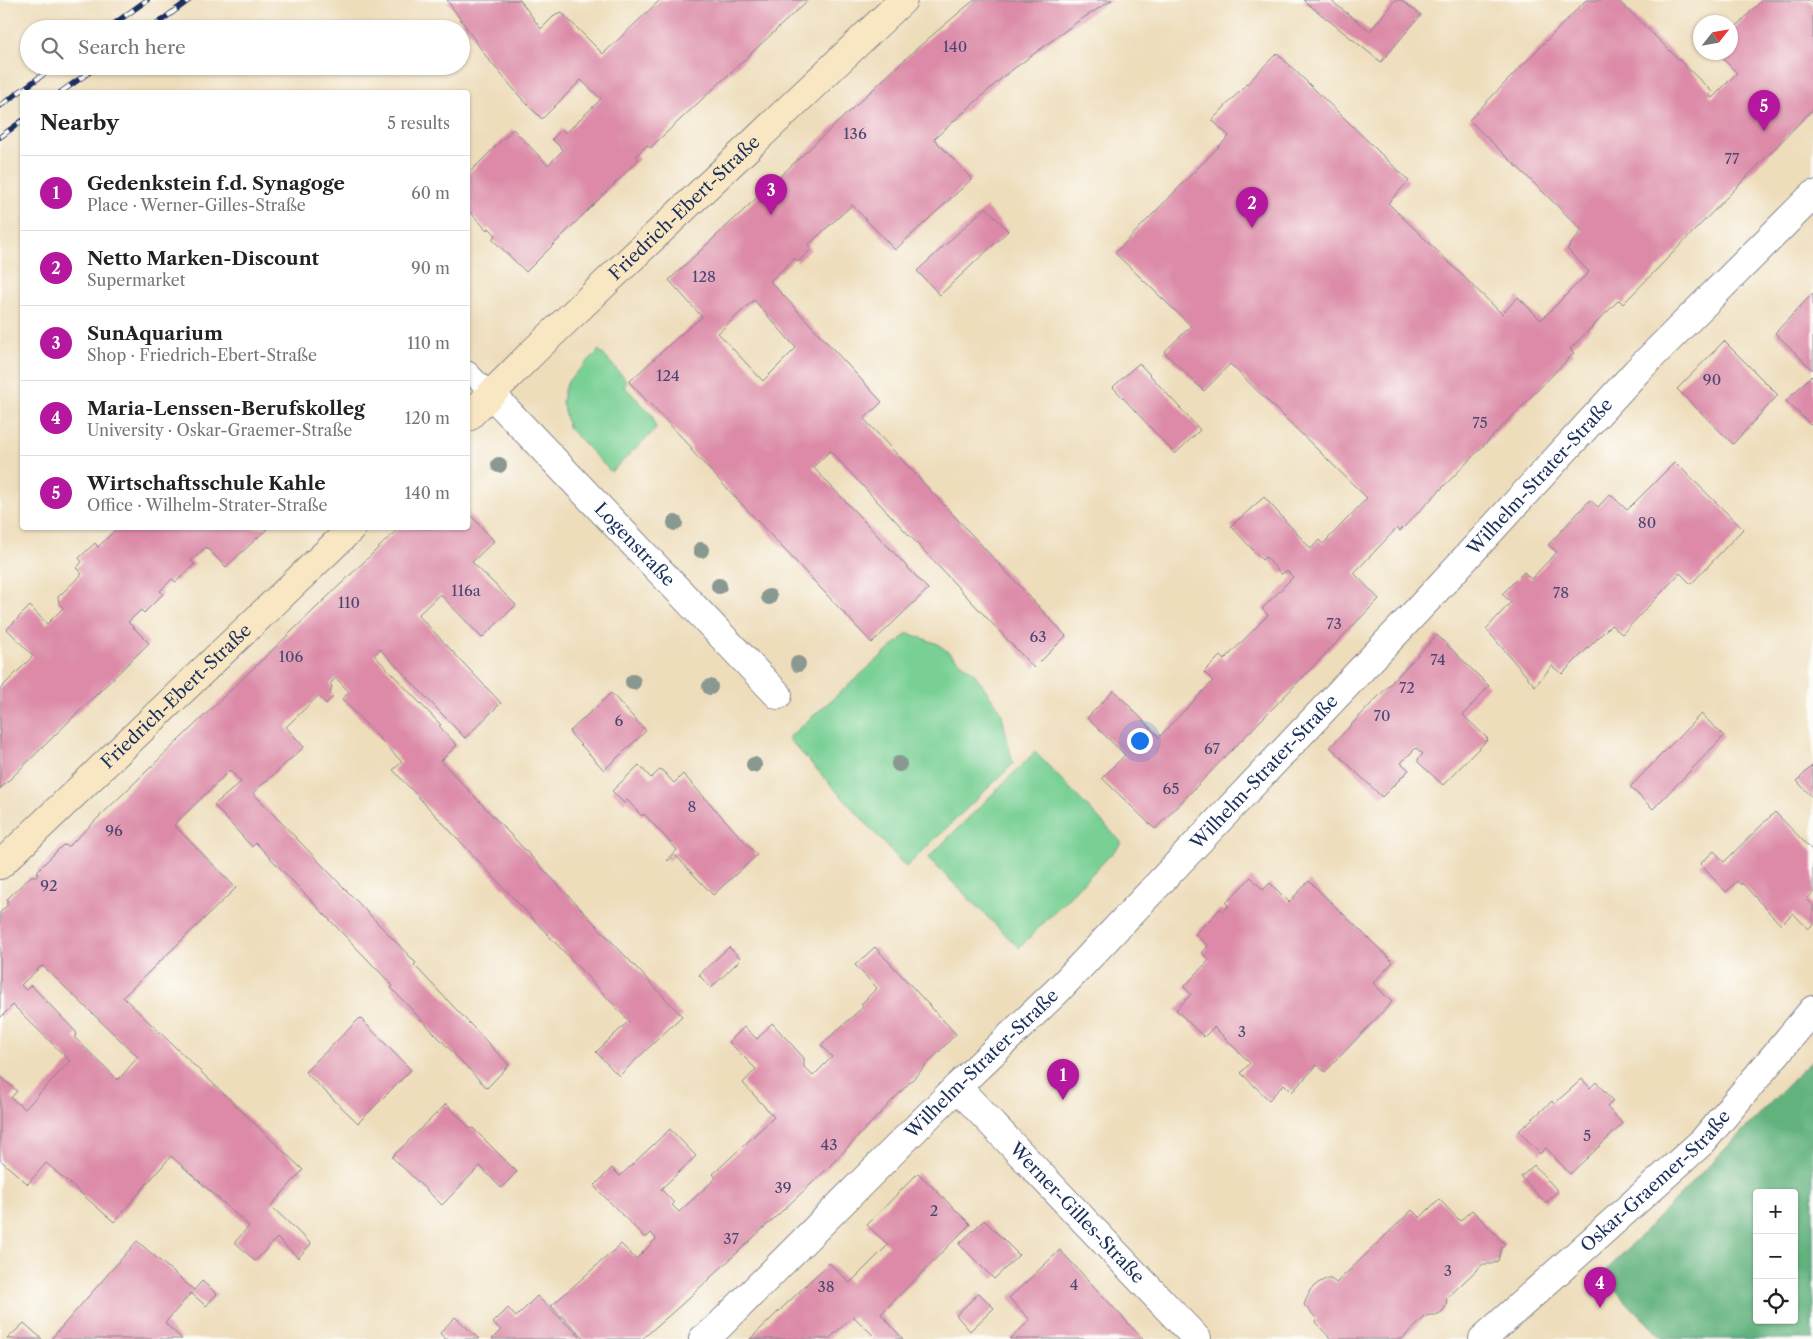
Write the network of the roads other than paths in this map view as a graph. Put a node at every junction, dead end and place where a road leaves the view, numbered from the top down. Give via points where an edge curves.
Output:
1 (904, 0) edge
2 (1813, 195) edge
3 (470, 373) edge
4 (491, 394) junction
5 (470, 415) edge
6 (350, 530) edge
7 (778, 695) dead end
8 (0, 865) edge
9 (1813, 1010) edge
10 (957, 1087) junction
11 (703, 1339) edge
12 (1197, 1339) edge
13 (1483, 1339) edge

1 - 4 main road, Friedrich-Ebert-Straße
2 - 10 street, Wilhelm-Strater-Straße via 1637,371 1429,598 1064,984
3 - 4 lane
4 - 5 main road, Friedrich-Ebert-Straße
4 - 7 street, Logenstraße
6 - 8 main road, Friedrich-Ebert-Straße
9 - 13 street, Oskar-Graemer-Straße via 1703,1141
10 - 11 street, Wilhelm-Strater-Straße
10 - 12 street, Werner-Gilles-Straße

